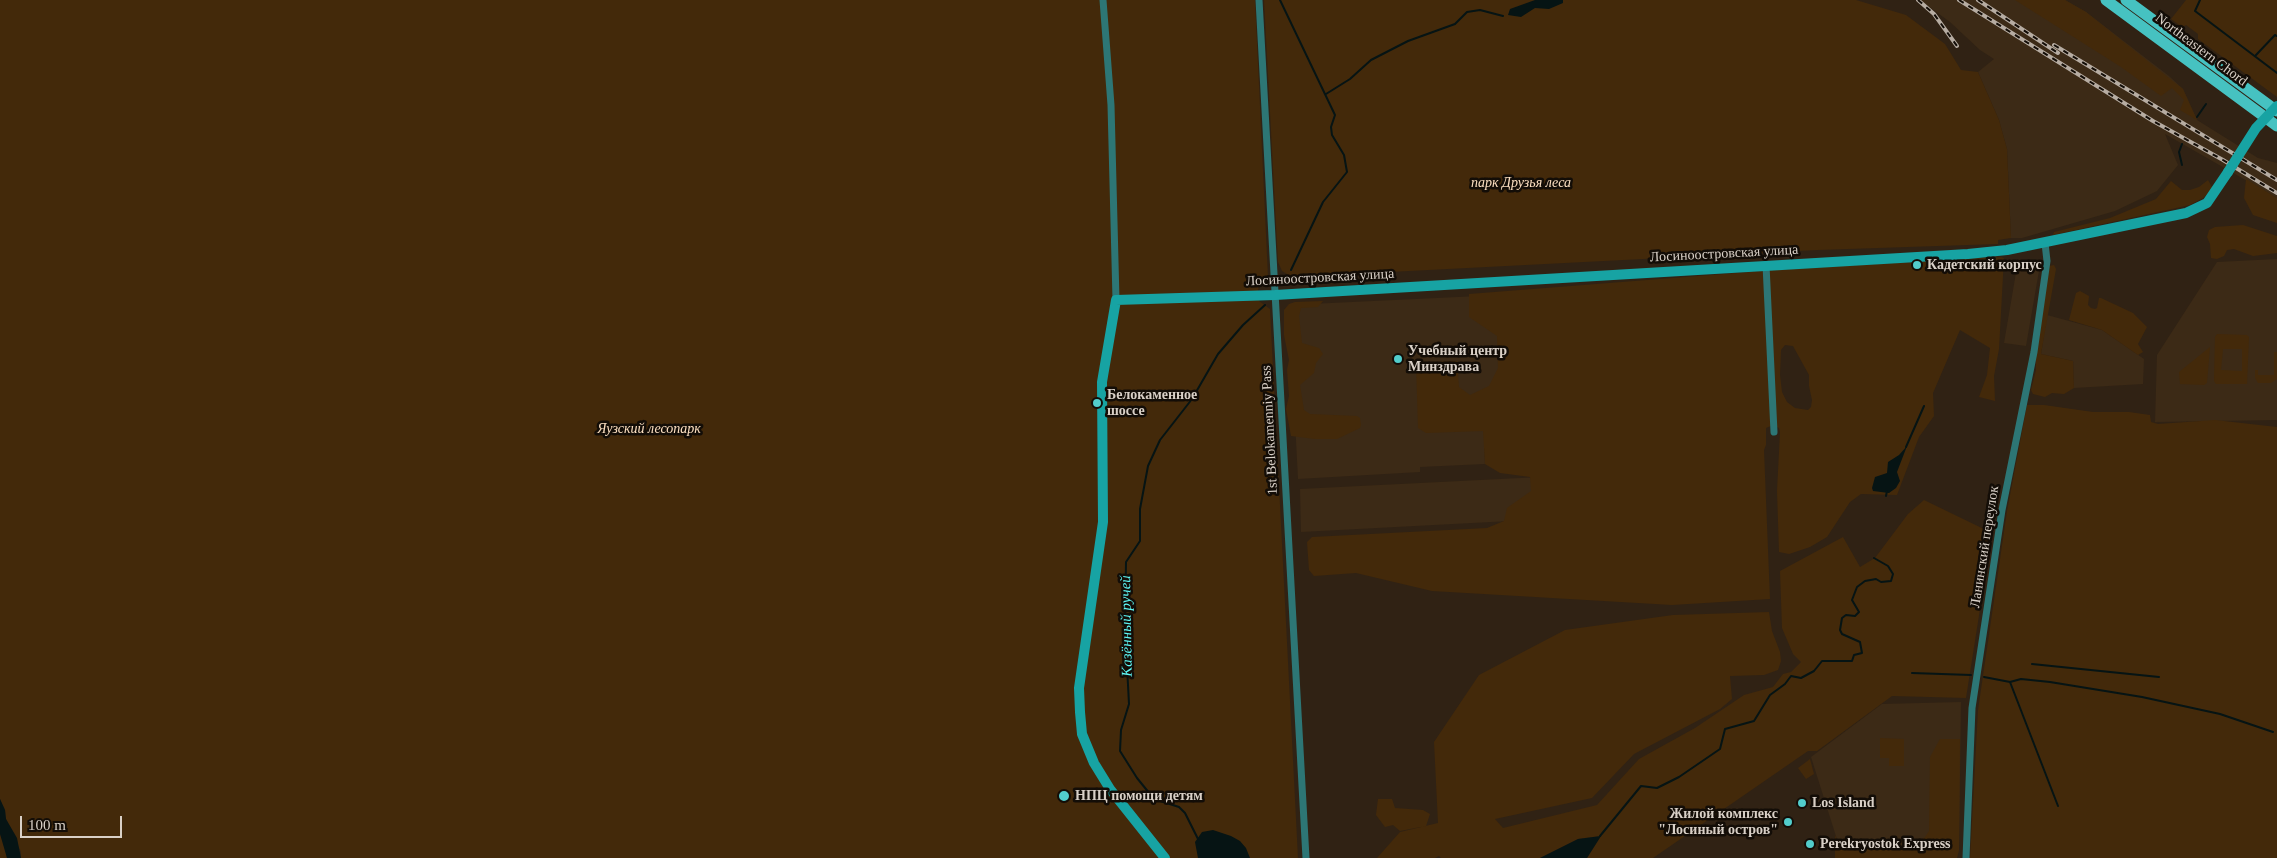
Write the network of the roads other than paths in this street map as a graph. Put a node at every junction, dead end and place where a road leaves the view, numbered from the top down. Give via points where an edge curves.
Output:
1 (1103, 0) edge
2 (1259, 0) edge
3 (2106, 0) edge
4 (2126, 0) edge
5 (2277, 106) edge
6 (2277, 111) edge
7 (2277, 126) edge
8 (2045, 243) junction
9 (1766, 265) junction
10 (1275, 295) junction
11 (1116, 300) junction
12 (1774, 432) dead end
13 (1165, 858) edge
14 (1306, 858) edge
15 (1966, 858) edge

1 - 11 street via 1111,105
2 - 10 street, 1st Belokamenniy Pass
3 - 7 main road, Northeastern Chord
4 - 6 main road, Northeastern Chord
5 - 8 street, Лосиноостровская улица, bridge via 2256,128 2207,203 2186,213
8 - 9 street, Лосиноостровская улица via 1968,254
8 - 15 street, Ланинский переулок via 2047,260 2034,352 2002,510 1972,708
9 - 10 street, Лосиноостровская улица
9 - 12 street
10 - 11 street, Лосиноостровская улица
10 - 14 street, 1st Belokamenniy Pass
11 - 13 street via 1102,382 1104,522 1079,688 1080,712 1082,734 1094,763 1110,789

